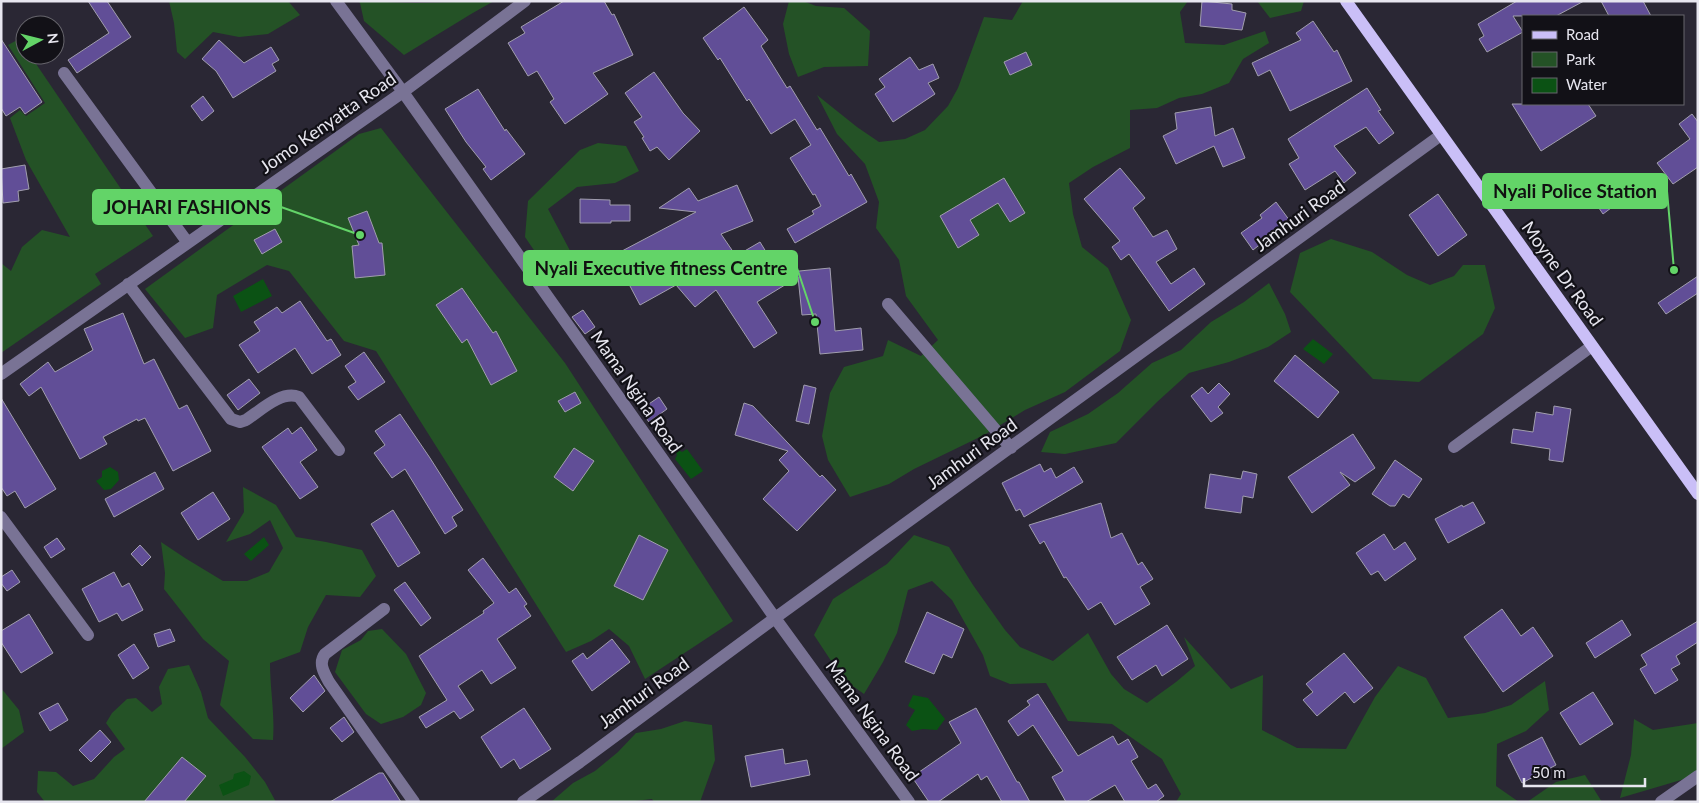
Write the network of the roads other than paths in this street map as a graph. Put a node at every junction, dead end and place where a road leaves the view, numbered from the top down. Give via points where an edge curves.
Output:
1 (336, 1) edge
2 (525, 1) edge
3 (1346, 1) edge
4 (64, 72) dead end
5 (403, 92) junction
6 (1442, 135) junction
7 (188, 243) junction
8 (128, 284) junction
9 (888, 304) dead end
10 (1592, 346) junction
11 (1, 374) edge
12 (1454, 447) dead end
13 (1011, 448) junction
14 (339, 450) dead end
15 (1698, 494) edge
16 (1, 516) edge
17 (384, 609) dead end
18 (775, 618) junction
19 (88, 635) dead end
20 (1698, 776) edge
21 (414, 802) edge
22 (522, 802) edge
23 (909, 802) edge
24 (1661, 802) edge

1 - 5 street, Mama Ngina Road
2 - 5 street, Jomo Kenyatta Road
3 - 6 main road, Moyne Dr Road
4 - 7 street
5 - 7 street, Jomo Kenyatta Road
5 - 18 street, Mama Ngina Road
6 - 10 main road, Moyne Dr Road
6 - 13 street, Jamhuri Road
7 - 8 street, Jomo Kenyatta Road
8 - 11 street, Jomo Kenyatta Road
8 - 14 street via 231,419 246,420 277,400 294,395 299,397
9 - 13 street
10 - 12 street
10 - 15 main road, Moyne Dr Road
13 - 18 street, Jamhuri Road
16 - 19 street
17 - 21 street via 325,654 321,663 329,682
18 - 22 street, Jamhuri Road
18 - 23 street, Mama Ngina Road
20 - 24 street

